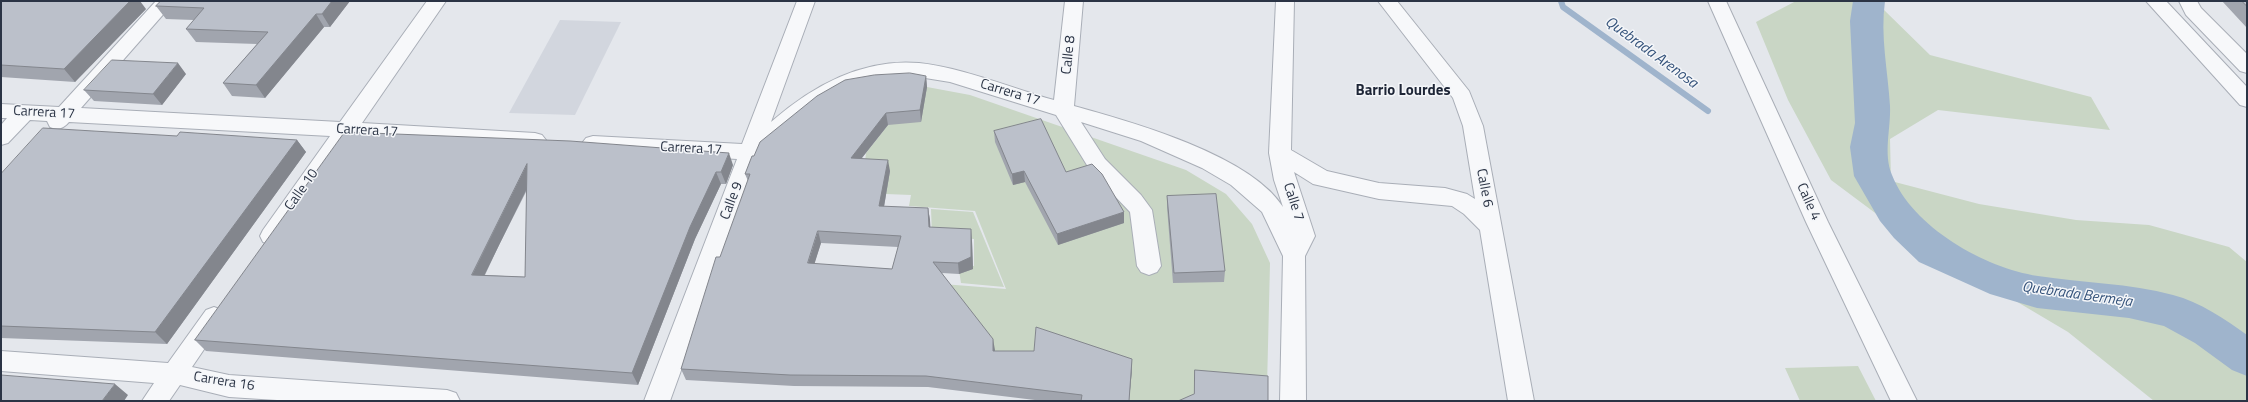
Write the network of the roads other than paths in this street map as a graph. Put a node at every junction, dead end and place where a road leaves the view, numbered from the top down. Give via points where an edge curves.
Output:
1 (166, 1) edge
2 (438, 1) edge
3 (806, 1) edge
4 (1074, 1) edge
5 (1285, 1) edge
6 (1387, 1) edge
7 (1717, 1) edge
8 (2155, 1) edge
9 (2188, 1) edge
10 (2247, 66) edge
11 (2247, 100) edge
12 (1063, 109) junction
13 (1, 111) edge
14 (25, 112) junction
15 (64, 114) junction
16 (344, 130) junction
17 (43, 137) edge
18 (1, 138) edge
19 (552, 141) edge
20 (576, 142) edge
21 (751, 152) junction
22 (1280, 153) junction
23 (1492, 228) junction
24 (260, 252) edge
25 (1294, 256) junction
26 (1149, 266) dead end
27 (224, 303) edge
28 (1, 361) edge
29 (175, 374) junction
30 (155, 401) edge
31 (446, 401) edge
32 (656, 401) edge
33 (1293, 401) edge
34 (1521, 401) edge
35 (1904, 401) edge

1 - 15 street
2 - 16 street, Calle 10
3 - 21 street, Calle 9
4 - 12 street, Calle 8
5 - 22 street, Calle 7
6 - 23 street, Calle 6 via 1462,96 1473,126
7 - 35 street, Calle 4 via 1817,222
8 - 11 street
9 - 10 street via 2193,11
12 - 21 street, Carrera 17 via 951,74 906,68 883,71 855,77 823,92 798,110
12 - 25 street, Carrera 17 via 1129,129 1229,172 1267,202 1278,218
12 - 26 street via 1092,159 1124,194 1137,204
13 - 14 street, Carrera 17
14 - 15 street, Carrera 17
14 - 18 street
15 - 16 street, Carrera 17
15 - 17 street
16 - 19 street, Carrera 17
16 - 24 street, Calle 10
20 - 21 street, Carrera 17
21 - 32 street, Calle 9
22 - 23 street via 1322,178 1379,191 1444,196 1459,200 1472,208
22 - 25 street, Calle 7 via 1285,180 1304,236
23 - 34 street, Calle 6
25 - 33 street, Calle 7
27 - 29 street
28 - 29 street, Carrera 16
29 - 30 street
29 - 31 street, Carrera 16 via 229,386

